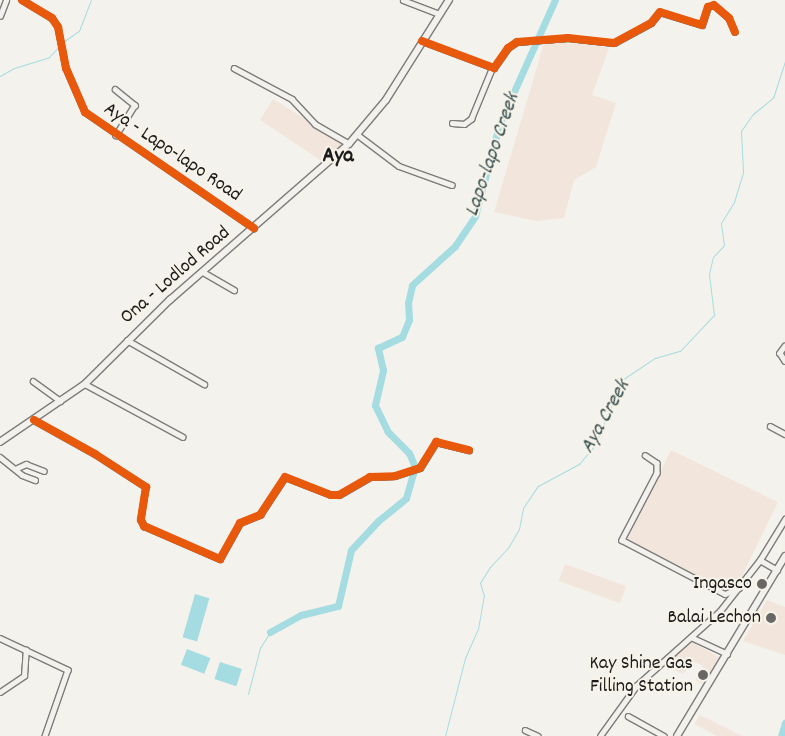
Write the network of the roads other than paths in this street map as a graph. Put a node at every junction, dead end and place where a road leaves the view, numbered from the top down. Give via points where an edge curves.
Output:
1 (6, 0) edge
2 (22, 0) edge
3 (403, 0) edge
4 (449, 0) edge
5 (439, 14) junction
6 (0, 16) edge
7 (735, 32) dead end
8 (422, 40) junction
9 (234, 68) dead end
10 (492, 68) junction
11 (115, 89) dead end
12 (452, 123) dead end
13 (116, 135) junction
14 (358, 135) junction
15 (349, 144) junction
16 (452, 185) dead end
17 (254, 228) junction
18 (203, 272) junction
19 (234, 290) dead end
20 (127, 340) junction
21 (785, 346) edge
22 (785, 360) edge
23 (34, 381) dead end
24 (85, 384) junction
25 (204, 384) dead end
26 (61, 401) junction
27 (34, 420) junction
28 (770, 426) dead end
29 (785, 434) edge
30 (183, 437) dead end
31 (0, 442) edge
32 (469, 450) dead end
33 (646, 455) dead end
34 (0, 457) edge
35 (15, 469) junction
36 (44, 471) dead end
37 (35, 480) dead end
38 (785, 519) edge
39 (785, 556) edge
40 (760, 560) junction
41 (777, 570) junction
42 (740, 587) junction
43 (691, 637) junction
44 (0, 638) edge
45 (26, 650) junction
46 (728, 655) junction
47 (0, 692) edge
48 (628, 716) dead end
49 (525, 730) dead end
50 (45, 736) edge
51 (538, 736) edge
52 (600, 736) edge
53 (664, 736) edge
54 (677, 736) edge

1 - 6 street
2 - 13 street, Aya - Lapo-lapo Road via 52,18 58,28 66,68 79,103 93,120
3 - 5 street
4 - 5 main road, Ona - Lodlod Road
5 - 8 main road, Ona - Lodlod Road
7 - 10 street via 729,18 710,5 702,25 660,12 651,23 614,43 533,39 512,45
8 - 10 street
8 - 14 main road, Ona - Lodlod Road via 386,100
9 - 15 street via 292,99 315,124
10 - 12 street via 471,119 464,124
11 - 13 street via 136,105
13 - 17 street, Aya - Lapo-lapo Road
14 - 15 main road, Ona - Lodlod Road
14 - 16 street via 399,166
15 - 17 main road, Ona - Lodlod Road
17 - 18 main road, Ona - Lodlod Road
18 - 19 street
18 - 20 main road, Ona - Lodlod Road
20 - 24 main road, Ona - Lodlod Road
20 - 25 street
21 - 22 street via 780,353
23 - 26 street
24 - 26 main road, Ona - Lodlod Road
24 - 30 street
26 - 27 main road, Ona - Lodlod Road
27 - 31 main road, Ona - Lodlod Road
27 - 32 street via 146,487 141,520 144,526 220,559 240,523 260,515 285,477 338,495 370,477 395,476 420,468 436,442
28 - 29 street
33 - 42 street via 657,463 657,473 622,540 725,594
34 - 35 street
35 - 36 street via 26,464
35 - 37 street
38 - 40 street
39 - 41 highway
40 - 41 street
40 - 42 street
41 - 46 highway
42 - 43 street
43 - 46 street
43 - 52 street via 636,686
44 - 45 street
45 - 47 street via 24,676
45 - 50 street via 68,670
46 - 54 highway
48 - 53 street
49 - 51 street

